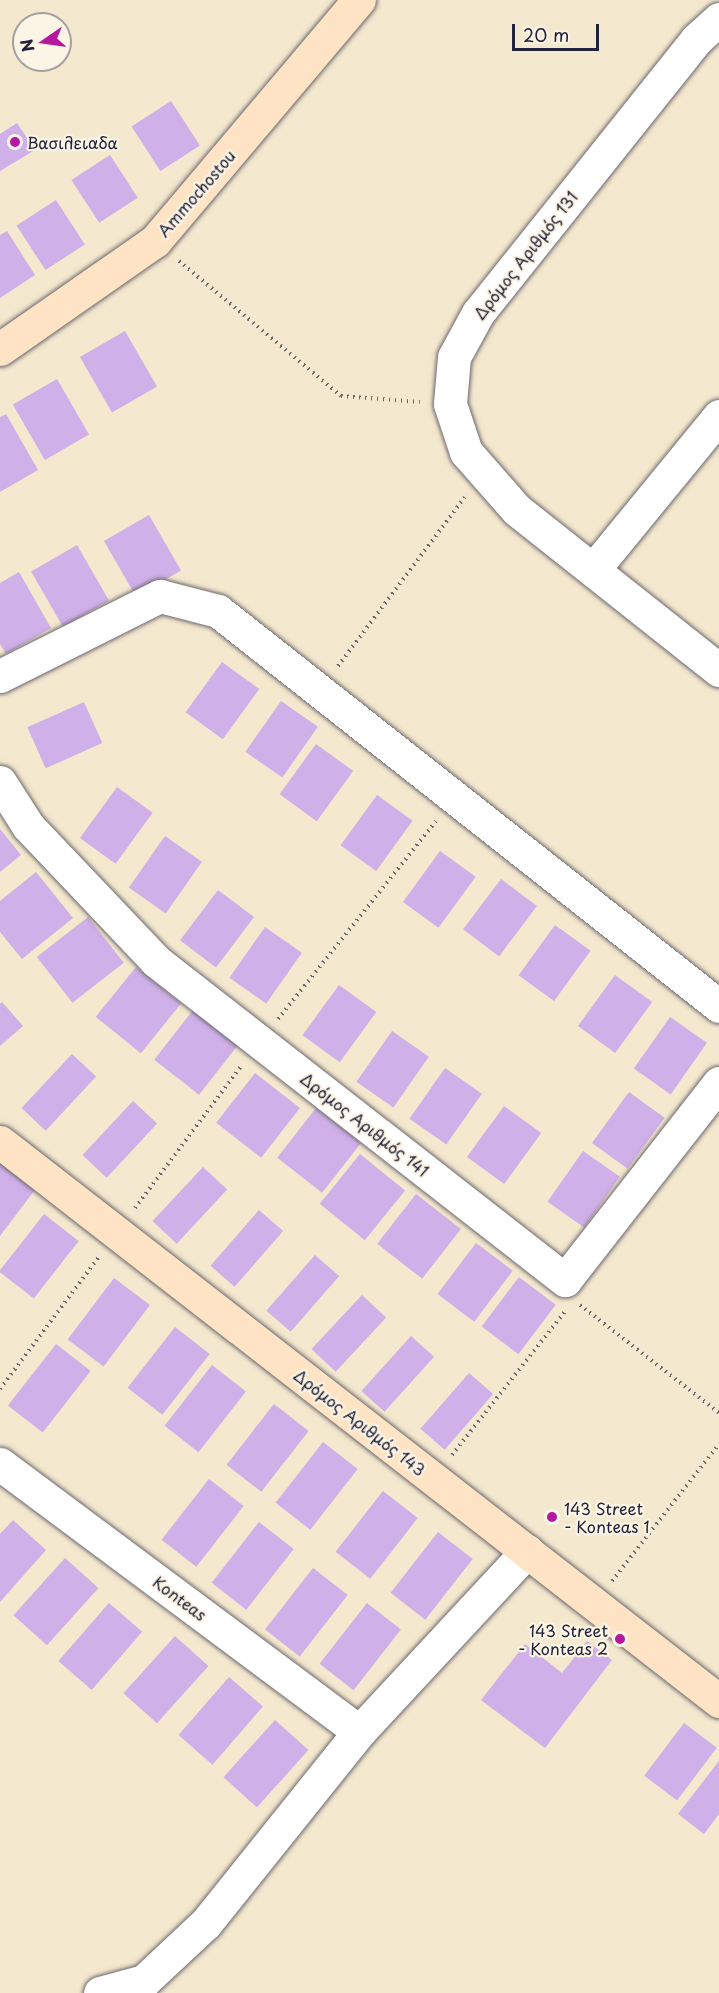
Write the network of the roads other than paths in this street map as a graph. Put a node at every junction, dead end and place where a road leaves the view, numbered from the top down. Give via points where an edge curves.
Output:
1 (359, 0) edge
2 (719, 19) edge
3 (0, 349) edge
4 (719, 416) edge
5 (593, 570) junction
6 (719, 670) edge
7 (0, 676) edge
8 (0, 782) edge
9 (719, 1006) edge
10 (719, 1083) edge
11 (0, 1143) edge
12 (0, 1464) edge
13 (527, 1551) junction
14 (719, 1701) edge
15 (359, 1732) junction
16 (100, 1993) edge

1 - 3 street, Ammochostou via 155,241
2 - 5 street, Δρόμος Αριθμός 131 via 696,40 478,313 454,357 450,404 466,452 517,510
4 - 5 street
5 - 6 street, Δρόμος Αριθμός 131
7 - 9 street via 160,596 218,611
8 - 10 street, Δρόμος Αριθμός 141 via 28,826 156,961 565,1280
11 - 13 street, Δρόμος Αριθμός 143
12 - 15 street, Konteas
13 - 14 street, Δρόμος Αριθμός 143
13 - 15 street
15 - 16 street via 206,1923 144,1981

